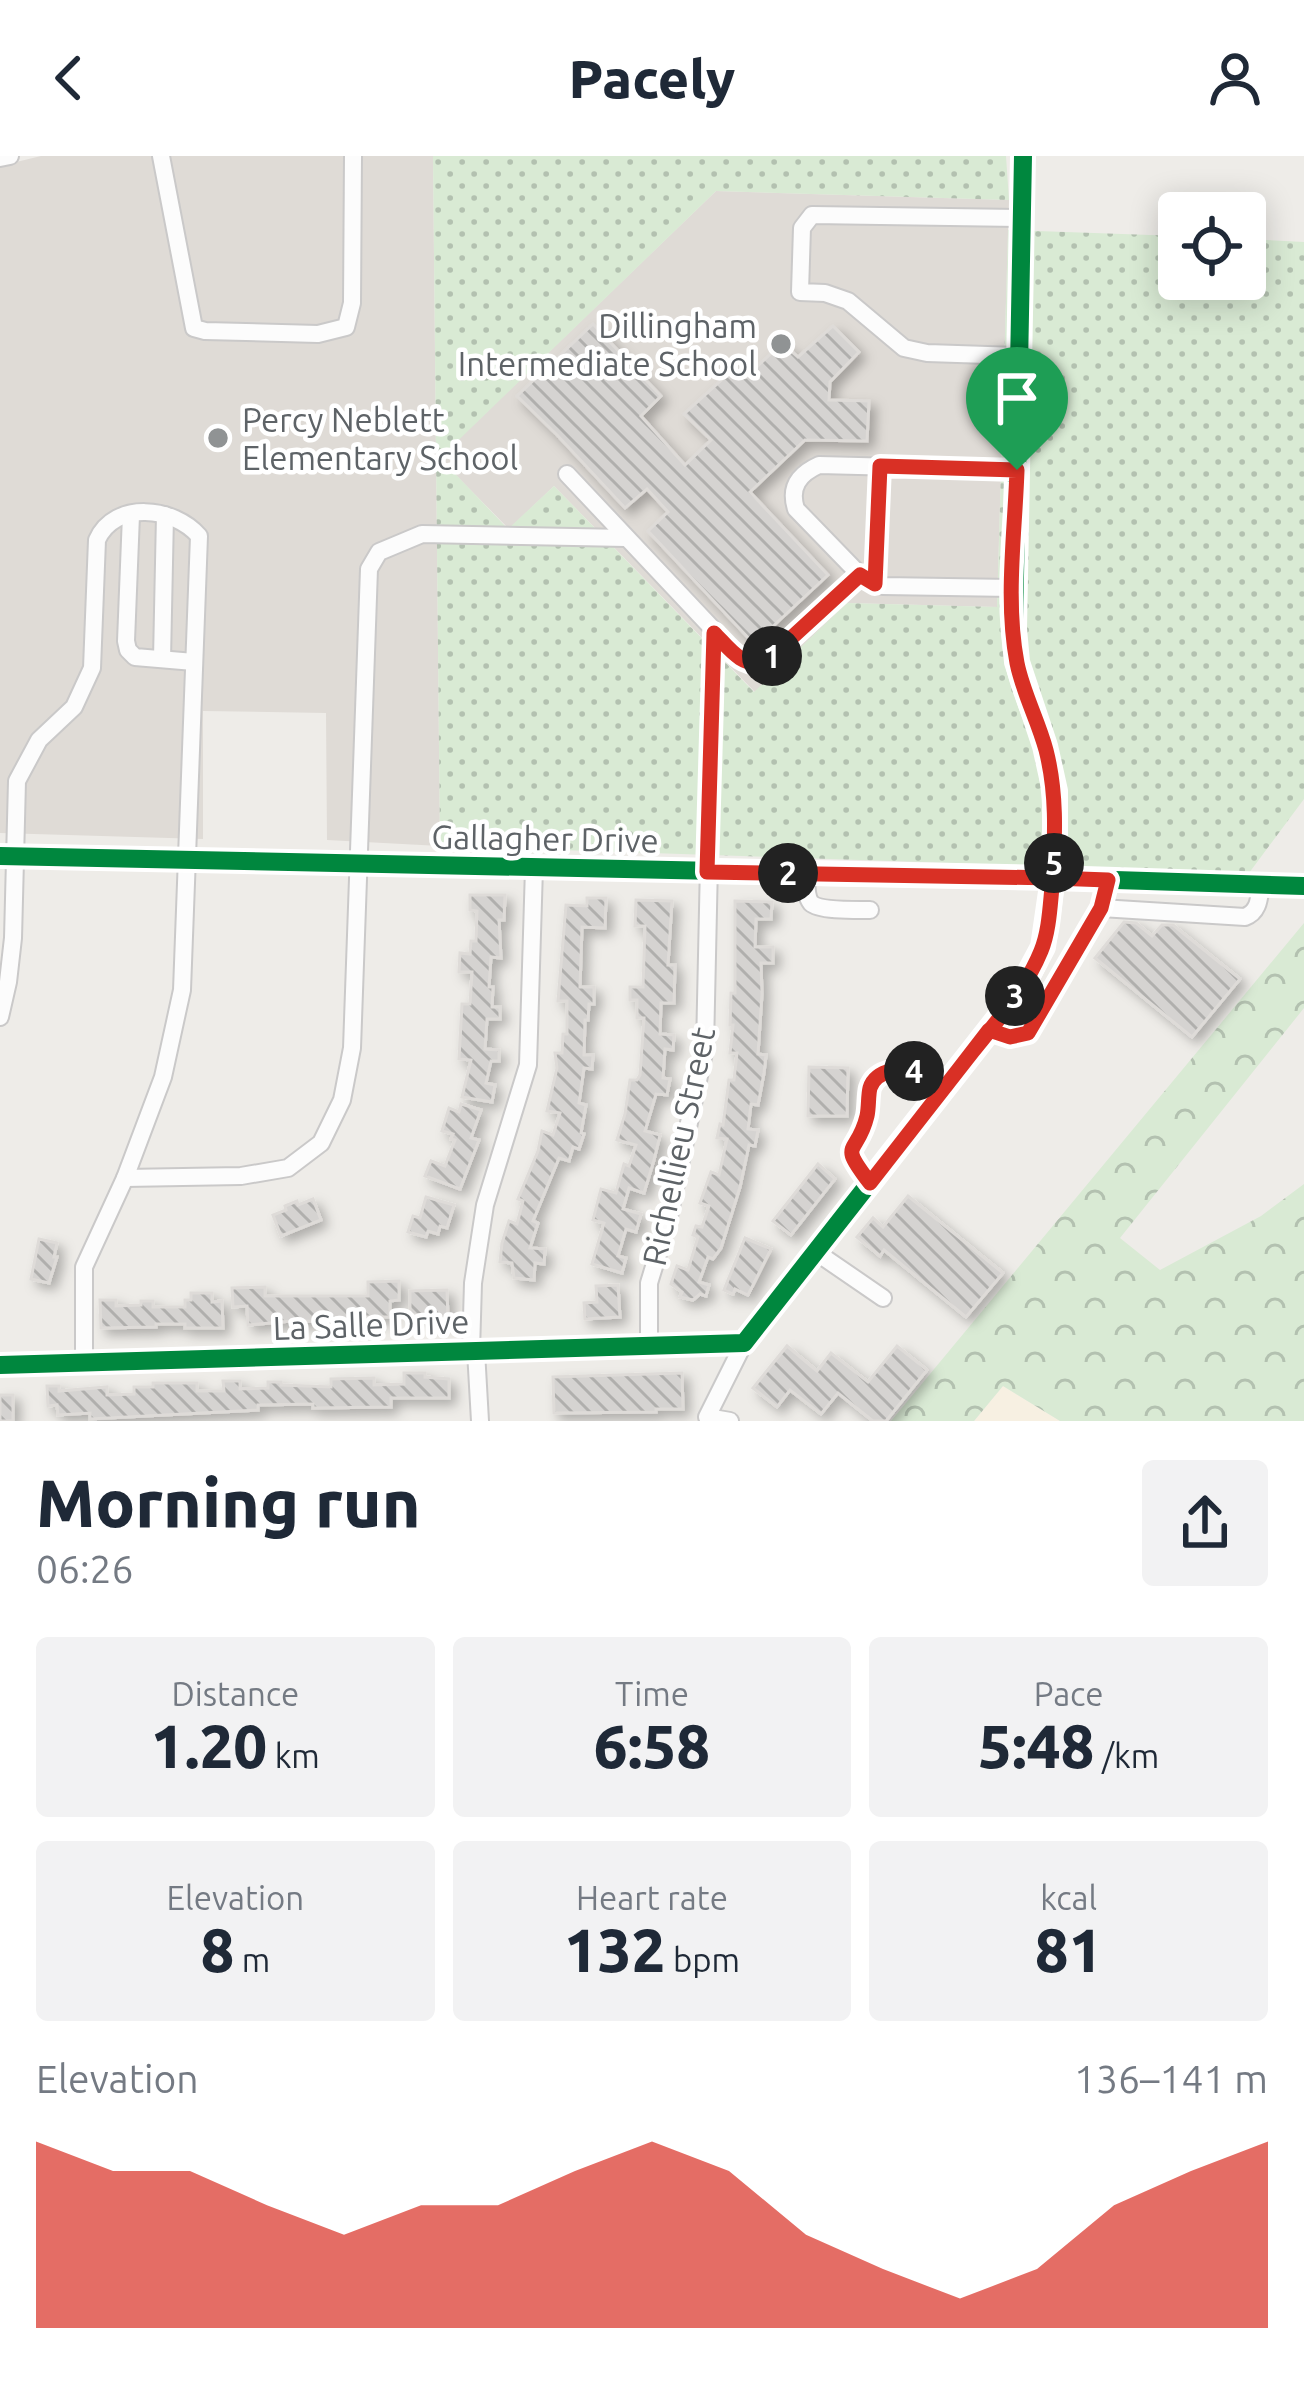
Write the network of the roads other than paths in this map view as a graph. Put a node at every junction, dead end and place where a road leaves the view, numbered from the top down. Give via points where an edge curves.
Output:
1 (10, 156) edge
2 (160, 156) edge
3 (353, 156) edge
4 (1023, 156) edge
5 (0, 158) edge
6 (1021, 218) junction
7 (1019, 356) junction
8 (880, 466) junction
9 (1017, 470) junction
10 (567, 474) dead end
11 (131, 515) junction
12 (165, 515) junction
13 (626, 538) junction
14 (868, 579) junction
15 (1012, 588) junction
16 (714, 633) junction
17 (162, 659) junction
18 (194, 662) junction
19 (7, 856) edge
20 (186, 860) junction
21 (360, 864) junction
22 (534, 868) junction
23 (707, 872) junction
24 (806, 874) junction
25 (1053, 878) junction
26 (1108, 880) junction
27 (1262, 885) junction
28 (1304, 886) edge
29 (1101, 908) junction
30 (870, 910) dead end
31 (1043, 947) junction
32 (1070, 964) junction
33 (0, 1017) edge
34 (989, 1030) junction
35 (945, 1087) junction
36 (125, 1178) junction
37 (870, 1183) junction
38 (815, 1252) junction
39 (883, 1298) dead end
40 (744, 1343) junction
41 (649, 1347) junction
42 (474, 1351) junction
43 (85, 1363) junction
44 (0, 1365) edge
45 (704, 1419) edge
46 (480, 1421) edge
47 (730, 1421) edge

1 - 5 street
2 - 3 street via 194,328 318,334 346,327 352,303
4 - 6 street
6 - 7 street
6 - 7 street via 812,215 802,228 800,292 848,301 904,347
7 - 9 street
8 - 9 street
8 - 14 street
8 - 14 street via 819,465 794,487 796,509
9 - 15 street
10 - 13 street
11 - 12 street
11 - 17 street via 128,650
11 - 19 street via 117,516 98,540 92,668 74,707 39,740 17,781
12 - 17 street
12 - 18 street via 199,536
13 - 16 street
13 - 21 street via 422,534 379,552 369,569
14 - 15 street
14 - 16 street via 764,663 743,662
15 - 25 street via 1017,662 1054,791
16 - 23 street, Richellieu Street
17 - 18 street
18 - 20 street
19 - 20 street, Gallagher Drive
19 - 33 street via 13,938
20 - 21 street, Gallagher Drive
20 - 36 street via 182,990 163,1077
21 - 22 street, Gallagher Drive
21 - 36 street via 352,1048 342,1100 321,1143 288,1168
22 - 23 street, Gallagher Drive
22 - 42 street via 528,1065 485,1205 473,1283
23 - 24 street, Gallagher Drive
23 - 41 street, Richellieu Street via 705,1048 649,1283
24 - 25 street, Gallagher Drive
24 - 30 street via 812,904
25 - 26 street, Gallagher Drive
25 - 31 street
26 - 27 street, Gallagher Drive
26 - 29 street
27 - 28 street, Gallagher Drive
27 - 29 street via 1245,917
29 - 32 street
31 - 32 street
31 - 34 street
32 - 34 street via 1028,1033
34 - 35 street
35 - 37 street
35 - 37 street via 910,1070 875,1079 851,1152
36 - 43 street via 85,1268
37 - 38 street
38 - 39 street
38 - 40 street
40 - 41 street, La Salle Drive
40 - 45 street
41 - 42 street, La Salle Drive
42 - 43 street, La Salle Drive
42 - 46 street
43 - 44 street, La Salle Drive
45 - 47 street

